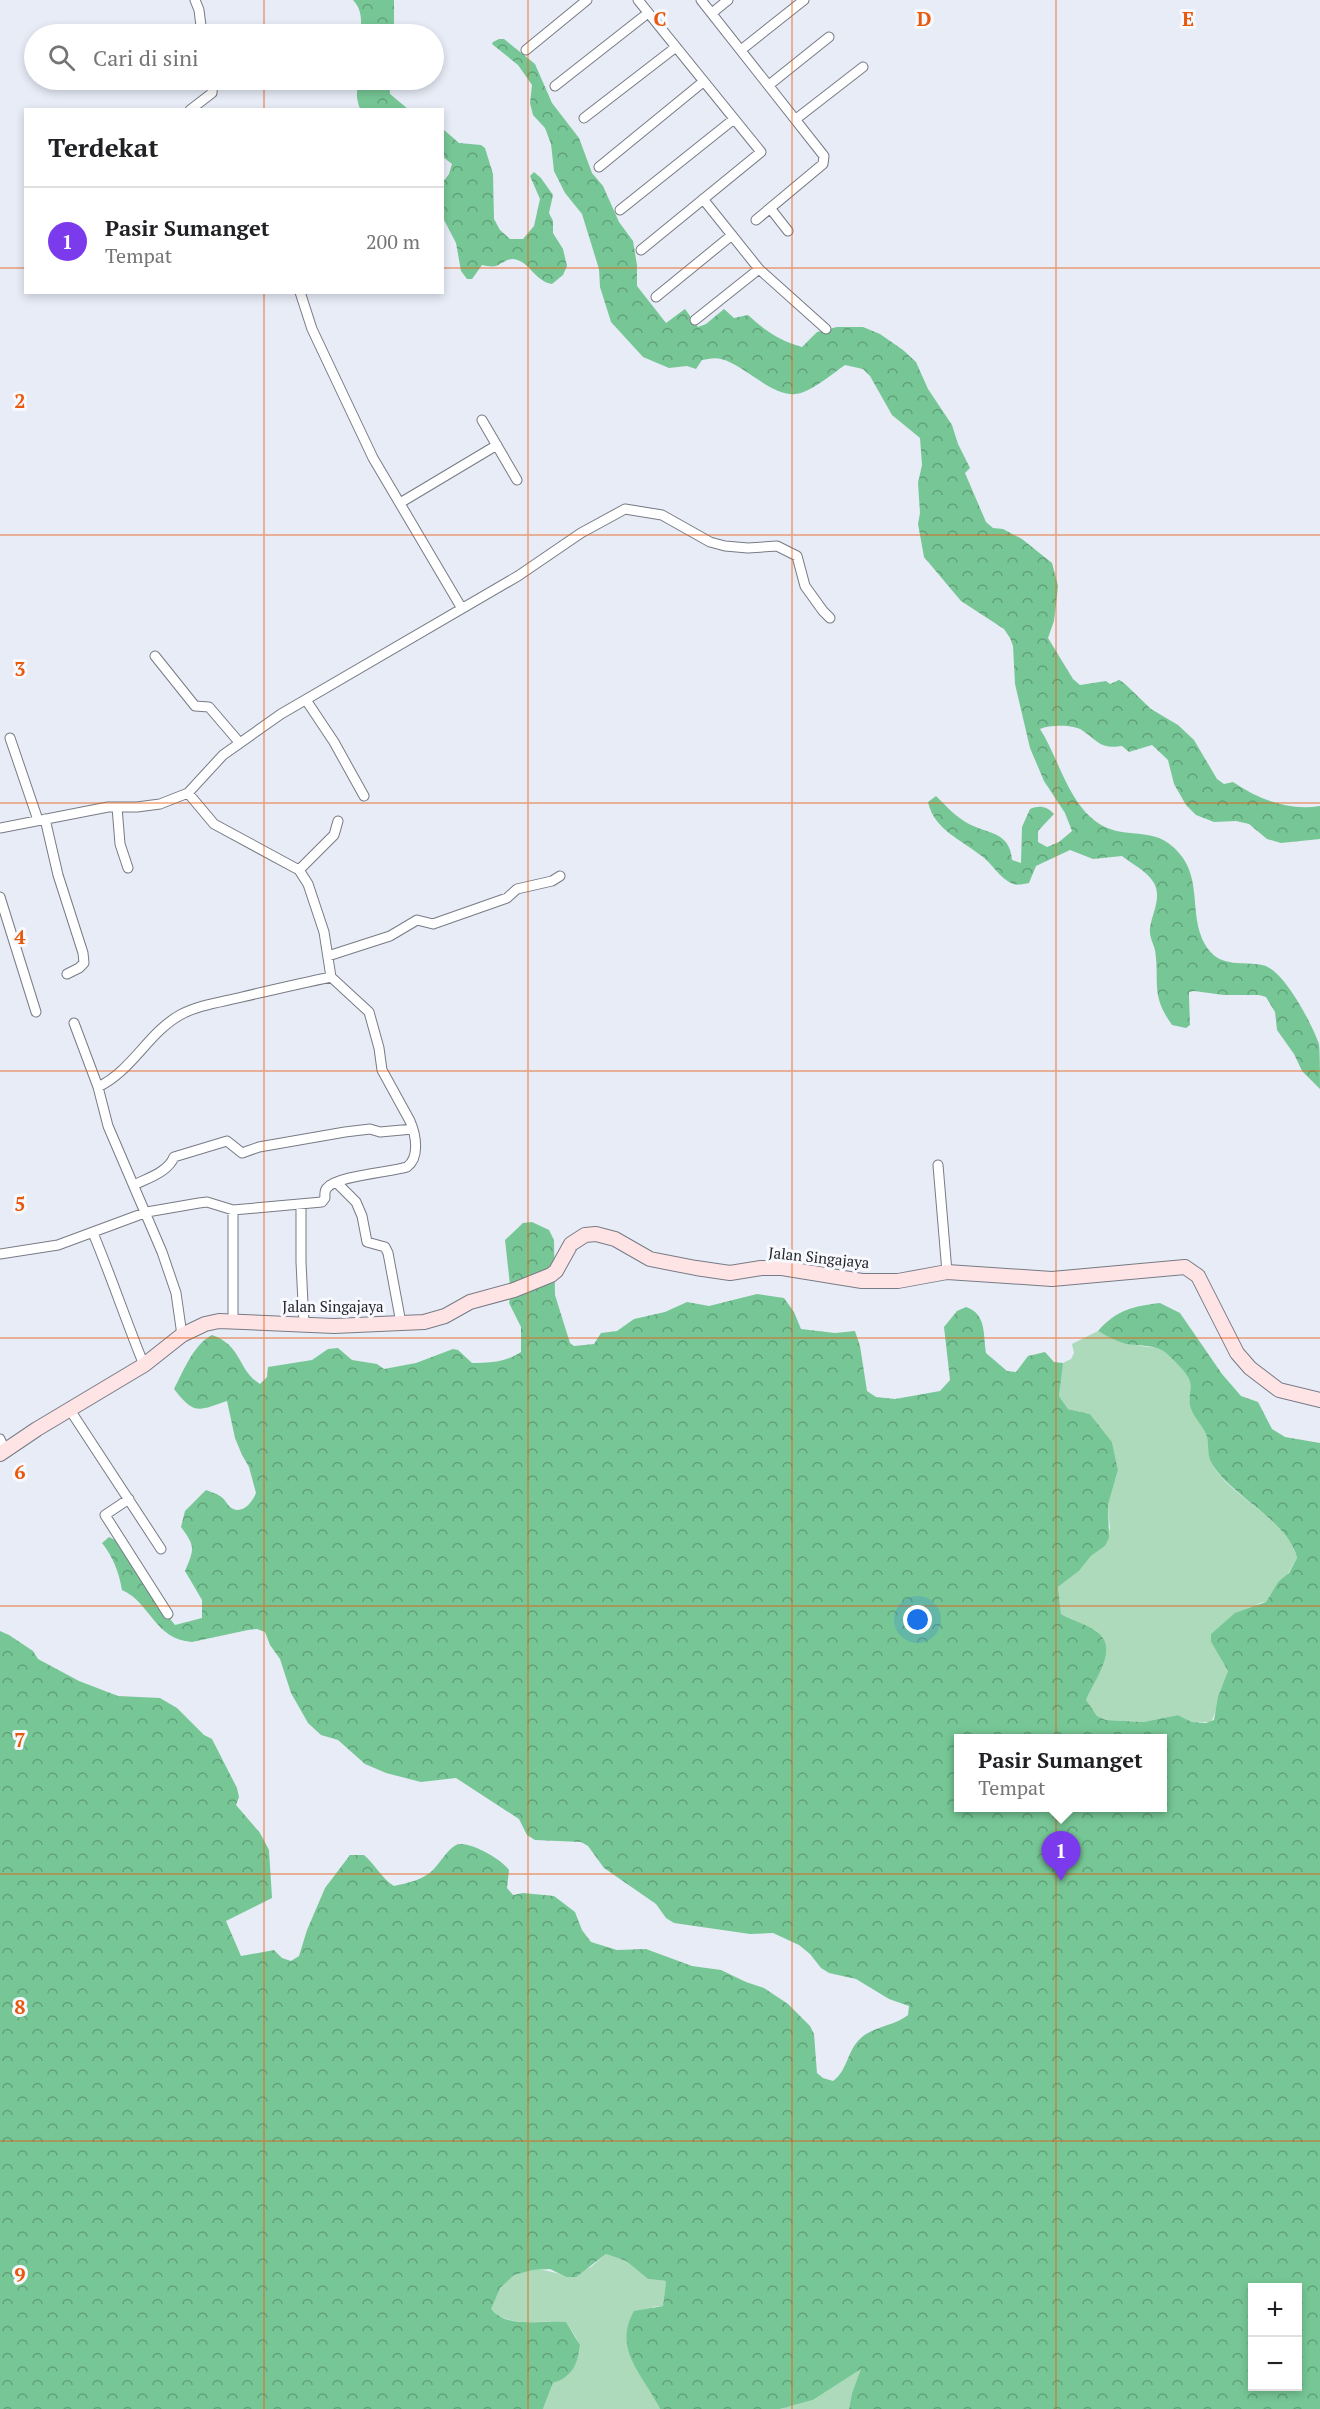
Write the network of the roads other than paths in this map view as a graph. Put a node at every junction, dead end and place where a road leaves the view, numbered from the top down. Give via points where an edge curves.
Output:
1 (195, 0) edge
2 (587, 0) edge
3 (639, 0) edge
4 (701, 0) edge
5 (728, 0) edge
6 (804, 0) edge
7 (648, 12) junction
8 (711, 13) junction
9 (200, 24) edge
10 (829, 37) dead end
11 (676, 47) junction
12 (526, 50) dead end
13 (741, 50) junction
14 (863, 67) dead end
15 (704, 82) junction
16 (769, 85) junction
17 (555, 86) dead end
18 (212, 90) edge
19 (193, 108) edge
20 (584, 118) dead end
21 (734, 119) junction
22 (796, 119) junction
23 (599, 167) dead end
24 (704, 199) junction
25 (770, 208) junction
26 (620, 210) dead end
27 (756, 220) dead end
28 (788, 231) dead end
29 (732, 236) junction
30 (641, 250) dead end
31 (759, 269) junction
32 (301, 294) edge
33 (656, 297) dead end
34 (695, 320) dead end
35 (826, 329) dead end
36 (482, 420) dead end
37 (497, 446) junction
38 (517, 480) dead end
39 (400, 503) junction
40 (461, 607) junction
41 (830, 618) dead end
42 (155, 656) dead end
43 (306, 700) junction
44 (10, 738) dead end
45 (239, 742) junction
46 (188, 793) junction
47 (364, 796) dead end
48 (117, 807) junction
49 (42, 820) junction
50 (338, 820) dead end
51 (0, 828) edge
52 (128, 868) dead end
53 (298, 870) junction
54 (560, 876) dead end
55 (0, 897) edge
56 (328, 956) junction
57 (67, 974) dead end
58 (331, 977) junction
59 (36, 1012) dead end
60 (74, 1023) dead end
61 (98, 1087) junction
62 (413, 1129) junction
63 (938, 1166) dead end
64 (337, 1183) junction
65 (134, 1185) junction
66 (301, 1204) junction
67 (232, 1210) junction
68 (147, 1212) junction
69 (93, 1233) junction
70 (0, 1254) edge
71 (947, 1272) junction
72 (233, 1322) junction
73 (401, 1323) junction
74 (304, 1324) junction
75 (182, 1335) junction
76 (144, 1365) junction
77 (1320, 1400) edge
78 (70, 1410) junction
79 (2, 1448) edge
80 (129, 1499) junction
81 (162, 1549) dead end
82 (168, 1614) dead end

1 - 9 street
2 - 12 street
3 - 7 street
4 - 8 street
5 - 8 street
6 - 13 street
7 - 11 street
7 - 17 street
8 - 13 street
10 - 16 street
11 - 15 street
11 - 20 street
13 - 16 street
14 - 22 street
15 - 21 street
15 - 23 street
16 - 22 street
18 - 19 street
21 - 24 street via 761,152
21 - 26 street
22 - 25 street via 825,160
24 - 29 street
24 - 30 street
25 - 27 street
25 - 28 street
29 - 31 street
29 - 33 street
31 - 34 street
31 - 35 street
32 - 39 street via 352,415
36 - 37 street
37 - 38 street
37 - 39 street
39 - 40 street
40 - 41 street via 518,576 581,533 625,509 634,509 662,515 710,542 725,546 784,547 797,556 805,586
40 - 43 street
42 - 45 street via 195,706 209,707
43 - 45 street
43 - 47 street
44 - 49 street
45 - 46 street
46 - 48 street via 160,804
46 - 53 street via 214,824
48 - 49 street
48 - 52 street via 120,844
49 - 51 street
49 - 57 street via 84,953 84,963
50 - 53 street via 334,835
53 - 56 street via 313,895
54 - 56 street via 517,888 507,898 433,924 417,920 390,936
55 - 59 street
56 - 58 street
58 - 61 street via 211,1004 180,1015 111,1080
58 - 62 street via 369,1012 382,1070
60 - 61 street
61 - 65 street via 108,1126
62 - 64 street via 416,1155 407,1167
62 - 65 street via 345,1132 242,1153 230,1142 223,1142 174,1157 164,1169
63 - 71 street
64 - 66 street via 328,1187 322,1202
64 - 73 street via 356,1202 367,1242 385,1247 388,1253
65 - 68 street
66 - 67 street
66 - 74 street
67 - 68 street via 207,1202
67 - 72 street
68 - 69 street
68 - 75 street via 176,1293
69 - 70 street via 58,1245
69 - 76 street
71 - 73 street, Jalan Singajaya via 898,1281 862,1281 782,1268 730,1273 650,1259 615,1239 585,1235 571,1244 551,1275 470,1302 435,1320
71 - 77 street, Jalan Singajaya via 1052,1279 1185,1268 1198,1276 1237,1353 1250,1368 1280,1390
72 - 74 street, Jalan Singajaya
72 - 75 street, Jalan Singajaya via 210,1322
73 - 74 street, Jalan Singajaya
75 - 76 street, Jalan Singajaya
76 - 78 street, Jalan Singajaya
78 - 79 street, Jalan Singajaya
78 - 80 street
80 - 81 street
80 - 82 street via 105,1515

